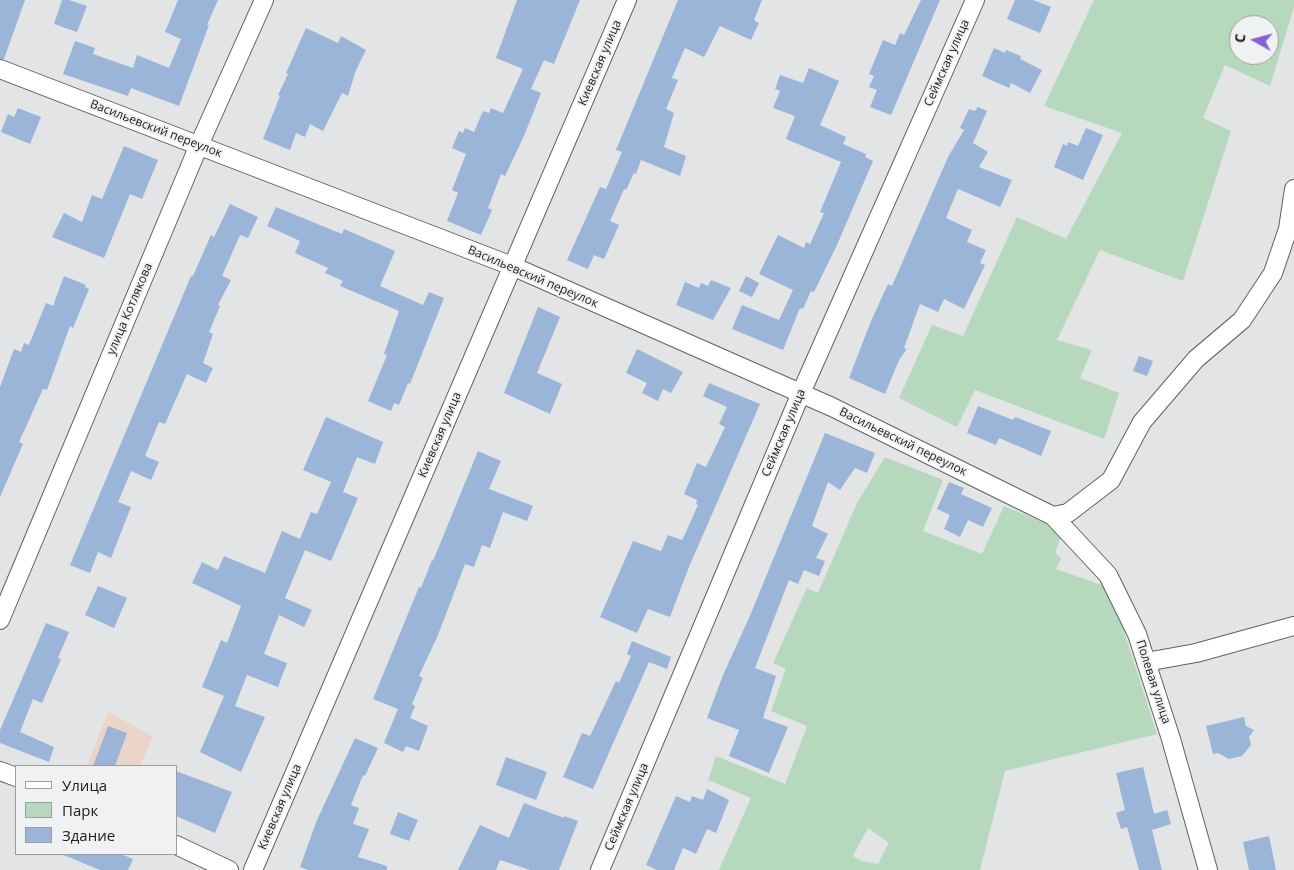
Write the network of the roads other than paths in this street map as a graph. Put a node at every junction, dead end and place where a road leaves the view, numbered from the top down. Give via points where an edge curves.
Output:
1 (264, 0) edge
2 (627, 0) edge
3 (975, 0) edge
4 (0, 69) edge
5 (199, 146) junction
6 (1294, 189) edge
7 (512, 266) junction
8 (801, 393) junction
9 (1053, 516) junction
10 (0, 620) edge
11 (1294, 626) edge
12 (1146, 662) junction
13 (0, 770) edge
14 (15, 777) edge
15 (178, 846) edge
16 (229, 870) edge
17 (253, 870) edge
18 (600, 870) edge
19 (1208, 870) edge

1 - 5 street, улица Котлякова
2 - 7 street, Киевская улица
3 - 8 street, Сеймская улица
4 - 5 street, Васильевский переулок
5 - 7 street, Васильевский переулок
5 - 10 street, улица Котлякова
6 - 9 street via 1288,229 1273,273 1242,320 1196,359 1142,422 1111,480 1068,513
7 - 8 street, Васильевский переулок
7 - 17 street, Киевская улица
8 - 9 street, Васильевский переулок
8 - 18 street, Сеймская улица
9 - 12 street, Полевая улица via 1108,575 1137,634
11 - 12 street via 1196,653
12 - 19 street, Полевая улица
13 - 14 street
15 - 16 street

